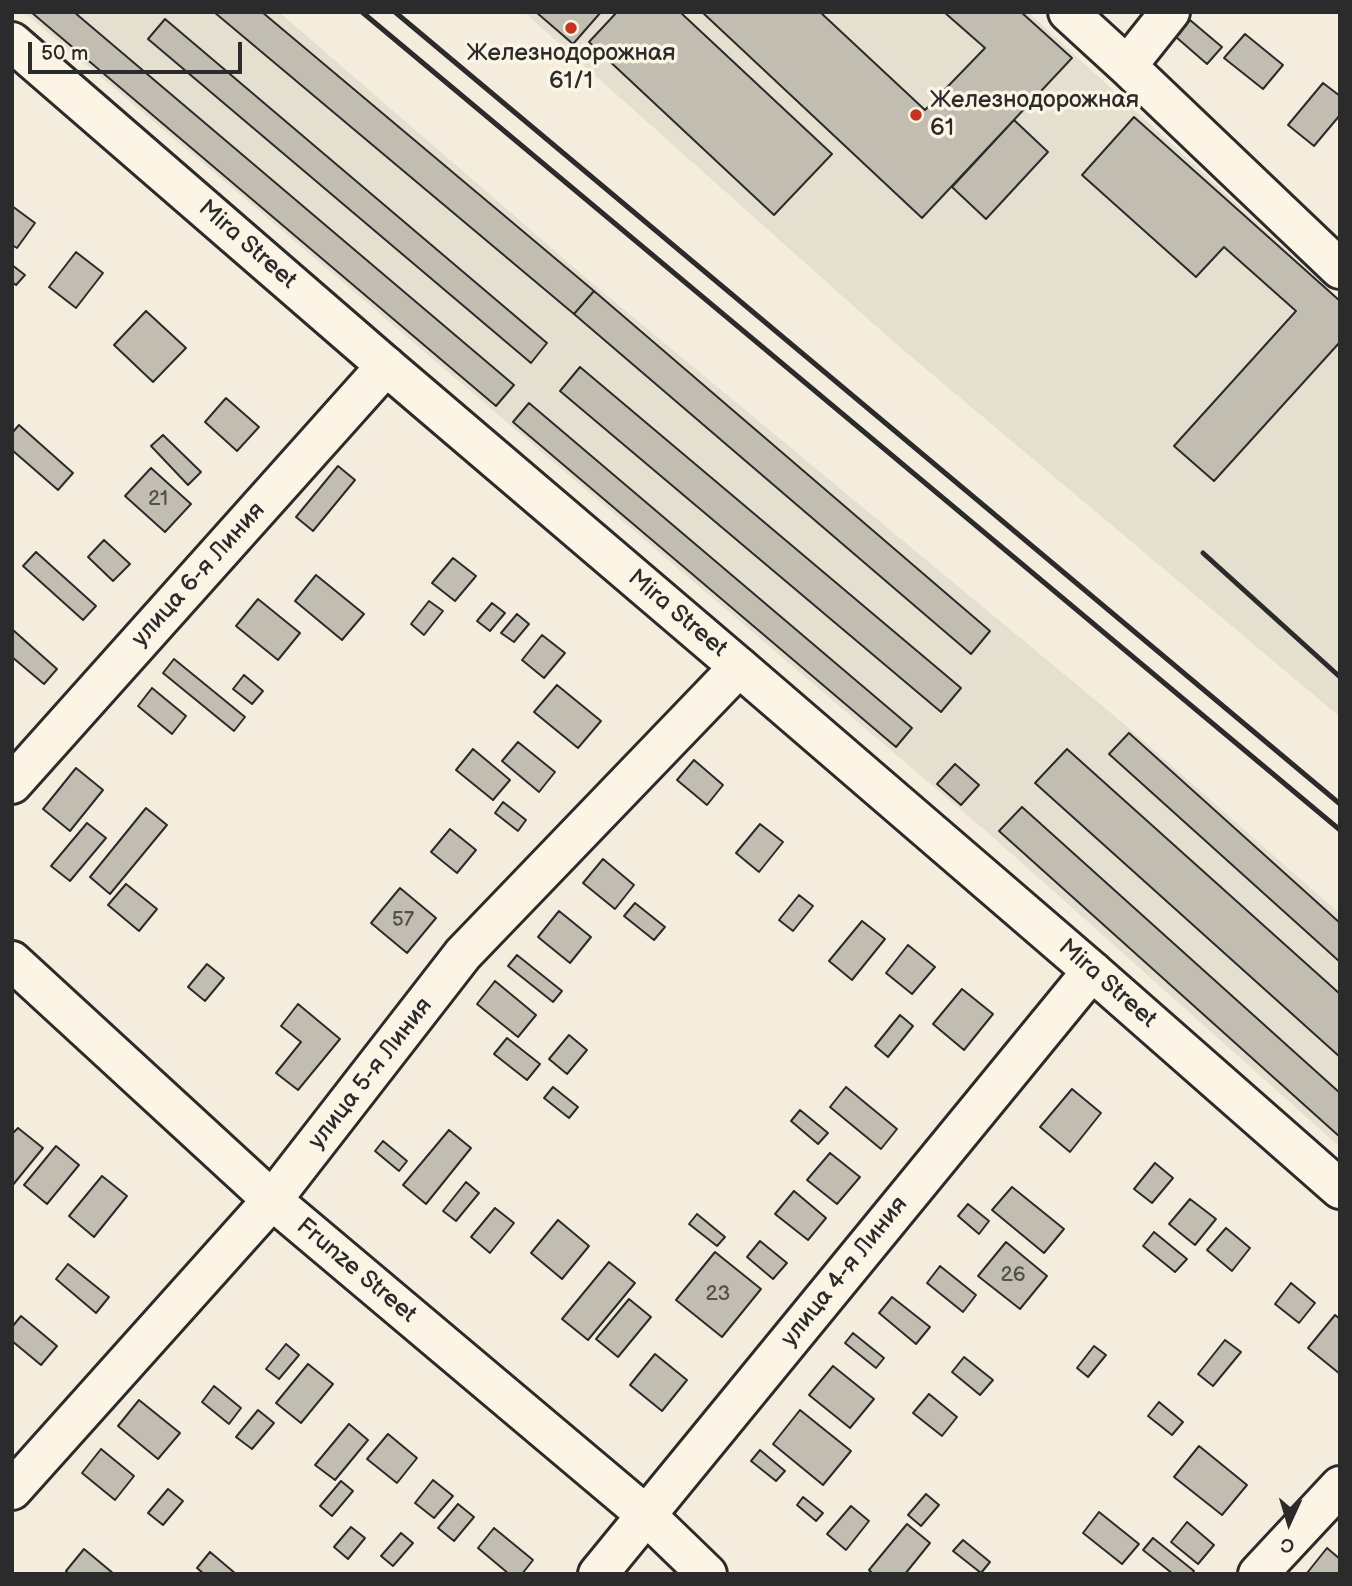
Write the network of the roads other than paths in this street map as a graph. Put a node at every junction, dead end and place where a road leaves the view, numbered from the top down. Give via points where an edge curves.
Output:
1 (1068, 12) edge
2 (1170, 12) edge
3 (12, 42) edge
4 (1127, 66) junction
5 (1340, 269) edge
6 (386, 366) junction
7 (740, 667) junction
8 (12, 784) edge
9 (12, 961) edge
10 (1092, 971) junction
11 (1340, 1189) edge
12 (272, 1200) junction
13 (1340, 1486) edge
14 (12, 1490) edge
15 (646, 1514) junction
16 (598, 1574) edge
17 (707, 1574) edge
18 (1258, 1574) edge

1 - 4 street
2 - 4 street
3 - 6 street, Mira Street
4 - 5 street
6 - 7 street, Mira Street
6 - 8 street, улица 6-я Линия
7 - 10 street, Mira Street
7 - 12 street, улица 5-я Линия via 463,954
9 - 12 street, Frunze Street
10 - 11 street, Mira Street
10 - 15 street, улица 4-я Линия
12 - 14 street, улица 5-я Линия
12 - 15 street, Frunze Street
13 - 18 street
15 - 16 street, улица 4-я Линия
15 - 17 street, Frunze Street

